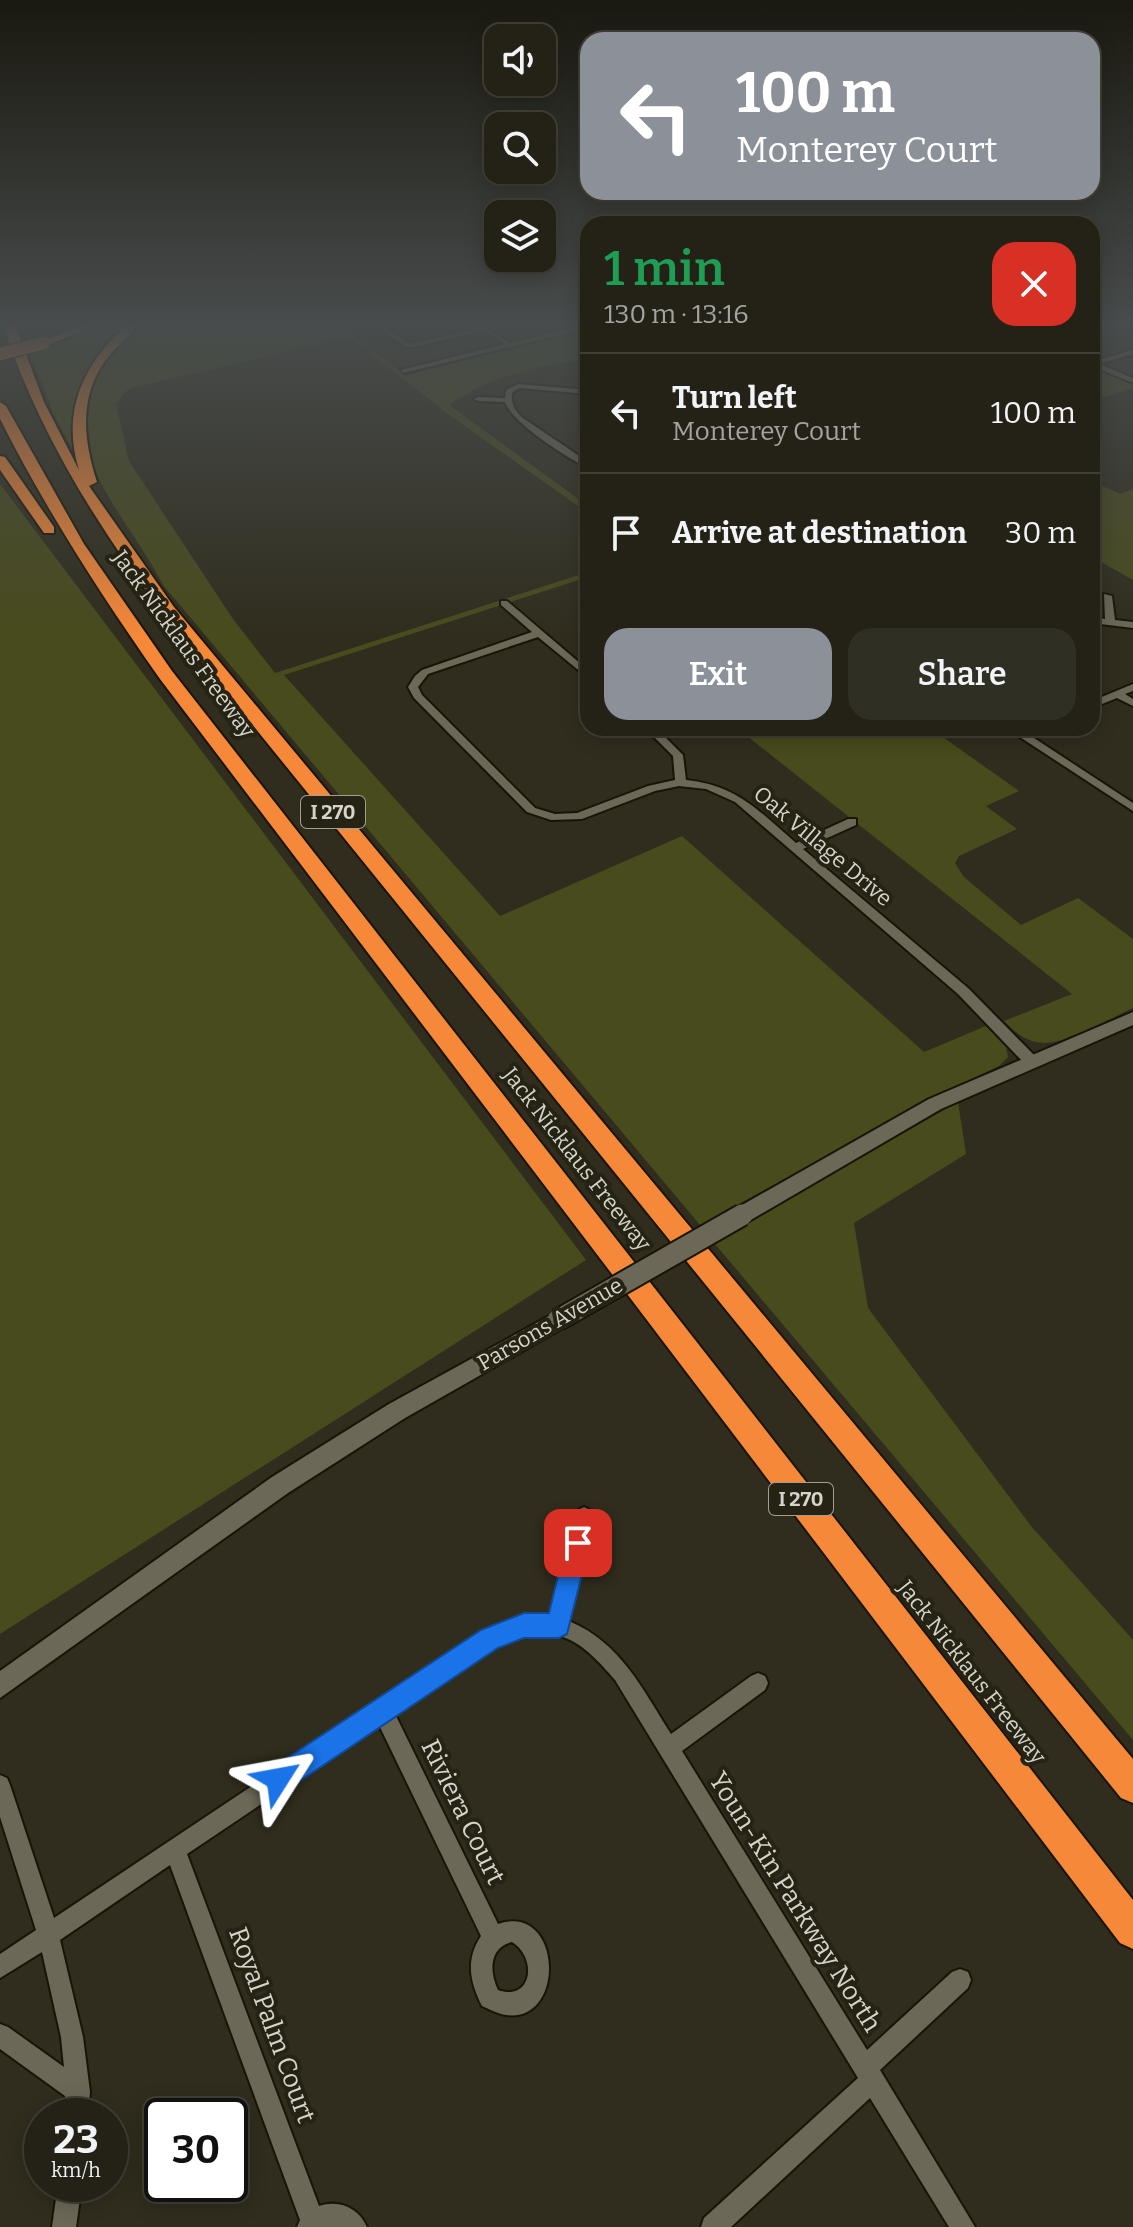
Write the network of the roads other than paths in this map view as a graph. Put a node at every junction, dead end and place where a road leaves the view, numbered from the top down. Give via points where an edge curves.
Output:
1 (11, 429) edge
2 (50, 429) edge
3 (80, 429) edge
4 (533, 429) edge
5 (0, 440) edge
6 (0, 460) edge
7 (580, 461) edge
8 (105, 522) junction
9 (47, 528) junction
10 (1107, 596) dead end
11 (504, 603) dead end
12 (1100, 620) edge
13 (1110, 620) junction
14 (1133, 625) edge
15 (539, 633) junction
16 (580, 668) edge
17 (166, 675) junction
18 (1133, 687) edge
19 (1117, 694) junction
20 (1100, 701) edge
21 (1133, 703) edge
22 (658, 736) edge
23 (1023, 736) edge
24 (681, 781) junction
25 (1133, 808) edge
26 (852, 822) dead end
27 (795, 848) junction
28 (1133, 1018) edge
29 (1031, 1061) junction
30 (584, 1516) dead end
31 (559, 1626) junction
32 (758, 1683) dead end
33 (0, 1686) edge
34 (382, 1710) junction
35 (668, 1749) junction
36 (0, 1785) edge
37 (1133, 1786) edge
38 (175, 1849) junction
39 (1133, 1930) edge
40 (46, 1936) junction
41 (493, 1938) dead end
42 (0, 1967) edge
43 (960, 1980) dead end
44 (0, 2035) edge
45 (868, 2075) junction
46 (78, 2092) junction
47 (78, 2098) edge
48 (67, 2202) edge
49 (311, 2225) edge
50 (64, 2227) edge
51 (355, 2227) edge
52 (713, 2227) edge
53 (963, 2227) edge

1 - 17 highway, Jack Nicklaus Freeway / I 270 via 69,536
2 - 8 highway, Jack Nicklaus Freeway / I 270
3 - 8 highway via 82,458
4 - 7 street
5 - 9 highway
6 - 9 highway
8 - 37 highway, Jack Nicklaus Freeway / I 270 via 213,666
9 - 17 highway via 83,580
10 - 13 street
11 - 15 street
12 - 13 street
13 - 14 street
15 - 16 street
15 - 24 street, Oak Village Drive via 432,669 414,682 414,691 537,814 582,815 659,784
17 - 39 highway, Jack Nicklaus Freeway / I 270
18 - 19 street
19 - 20 street
19 - 21 street
22 - 24 street via 678,755
23 - 25 street
24 - 27 street, Oak Village Drive via 731,795
26 - 27 street
27 - 29 street, Oak Village Drive via 963,991
28 - 29 street, Parsons Avenue
29 - 33 street, Parsons Avenue, bridge via 935,1104 397,1411 280,1485
30 - 31 street
31 - 34 street via 524,1625 506,1631
31 - 35 street, Youn-Kin Parkway North via 576,1632 608,1657
32 - 35 street
34 - 38 street
34 - 41 street, Riviera Court
35 - 45 street, Youn-Kin Parkway North
36 - 40 street
38 - 40 street
38 - 49 street, Royal Palm Court
40 - 42 street
40 - 46 street via 68,2017
43 - 45 street
44 - 46 street
45 - 52 street
45 - 53 street, Youn-Kin Parkway North
46 - 47 street
48 - 50 street
49 - 51 street, Royal Palm Court via 337,2214

